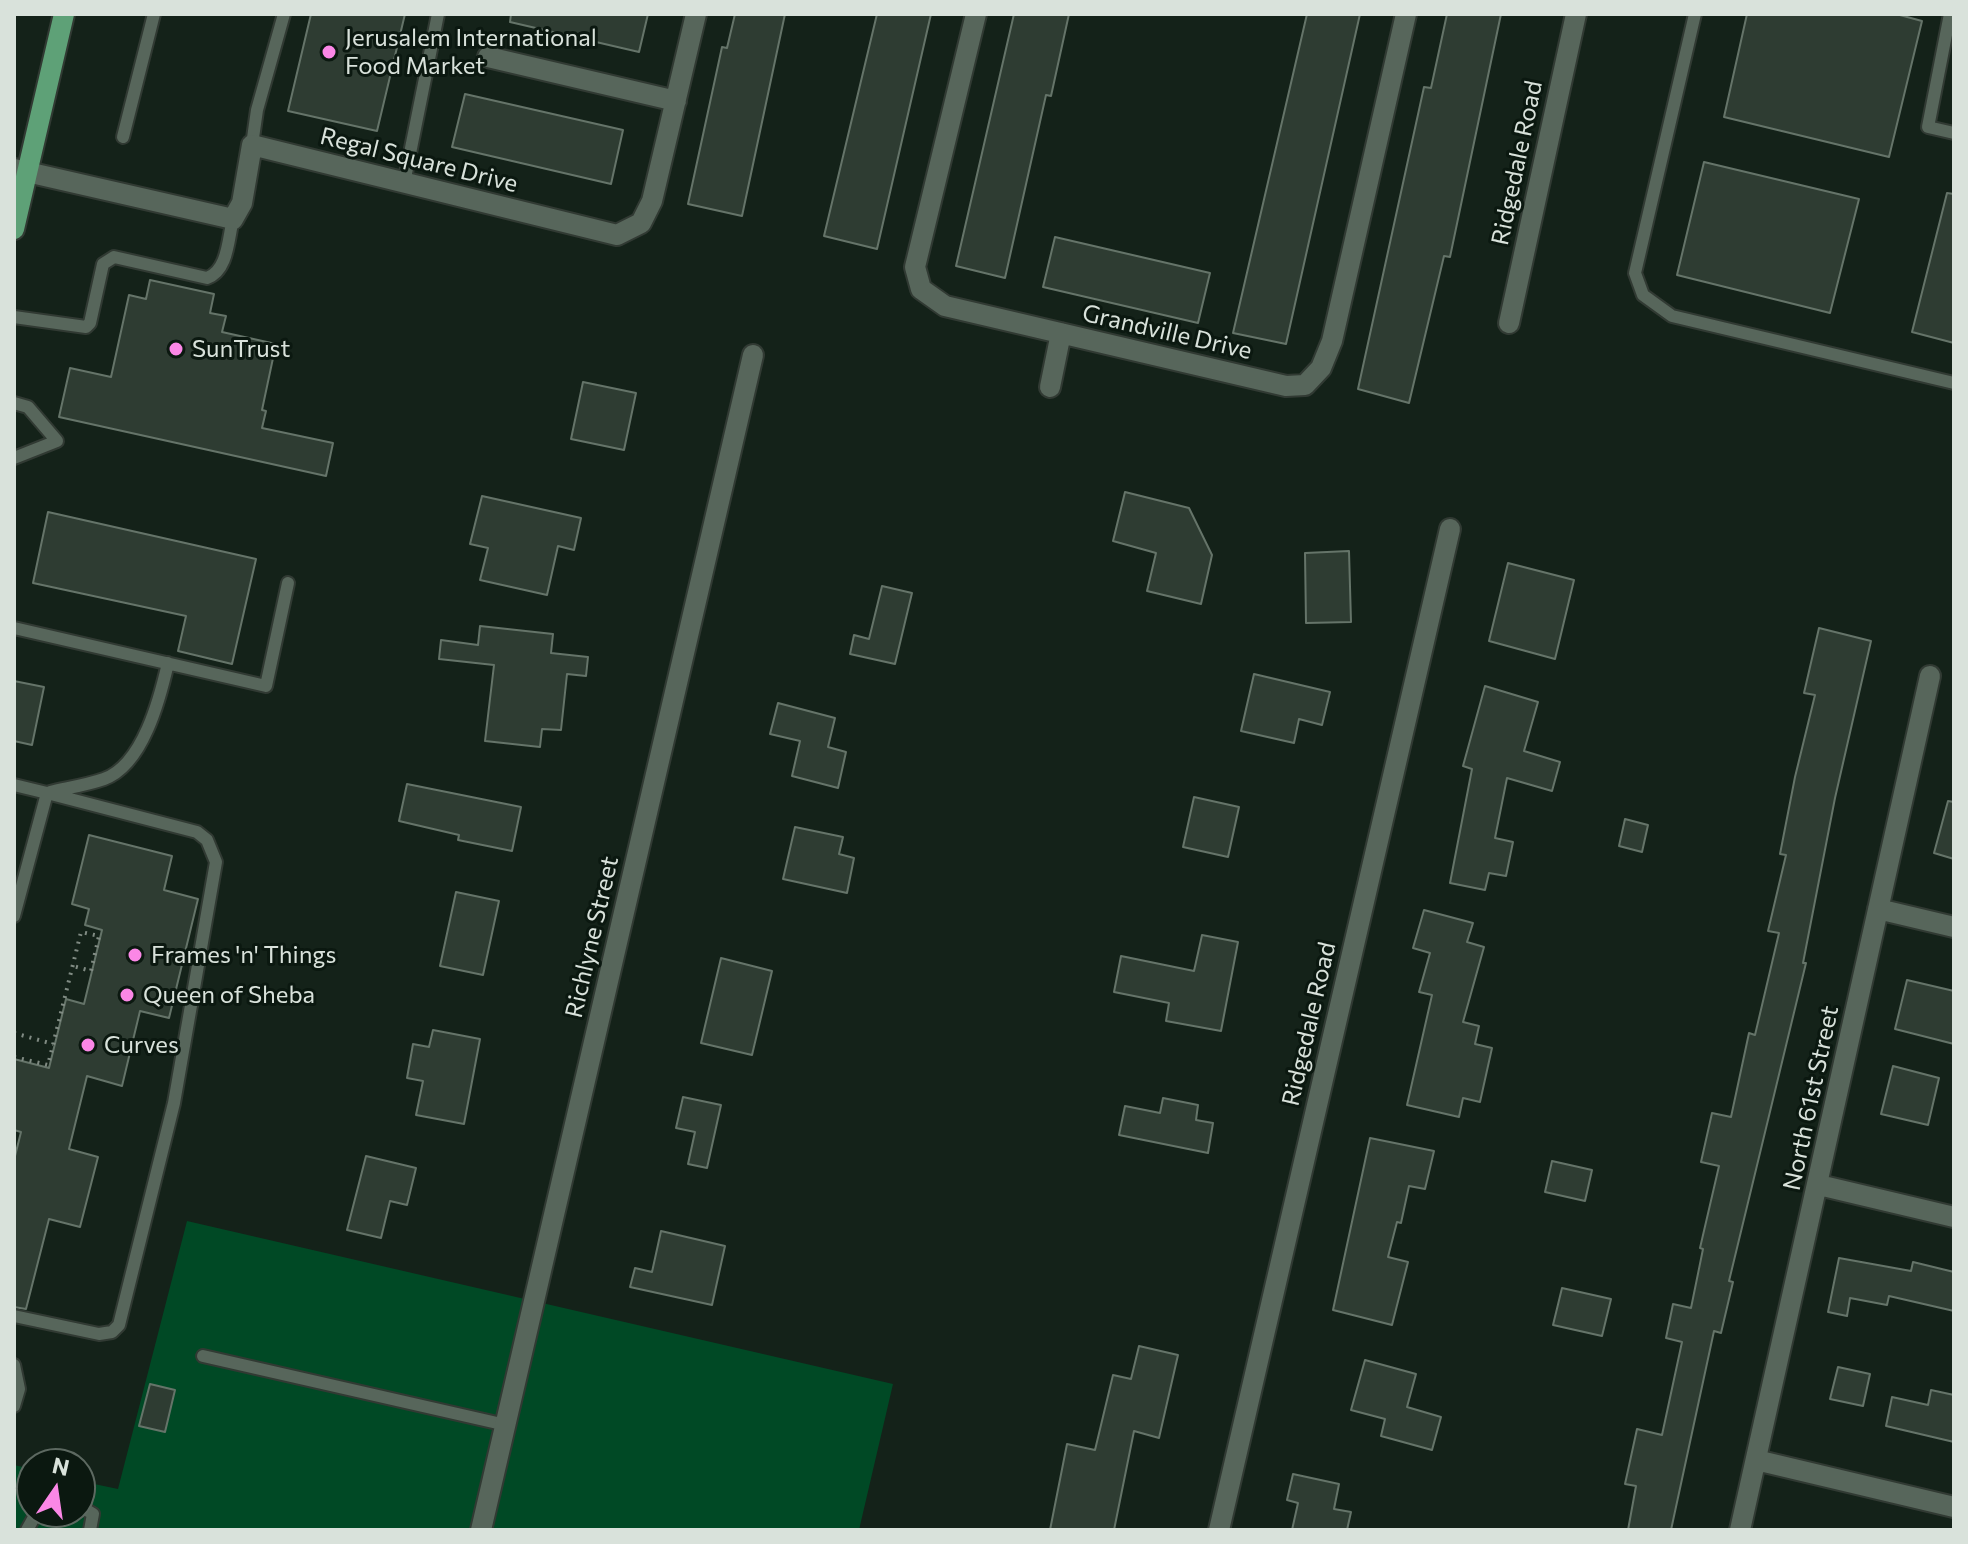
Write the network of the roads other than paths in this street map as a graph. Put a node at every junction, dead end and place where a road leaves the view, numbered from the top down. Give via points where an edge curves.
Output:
1 (64, 14) edge
2 (154, 14) edge
3 (284, 14) edge
4 (438, 14) edge
5 (696, 14) edge
6 (976, 14) edge
7 (1406, 14) edge
8 (1576, 14) edge
9 (1695, 14) edge
10 (1950, 14) edge
11 (488, 57) dead end
12 (676, 101) junction
13 (1954, 133) edge
14 (123, 137) dead end
15 (252, 145) junction
16 (21, 170) edge
17 (404, 183) junction
18 (233, 219) junction
19 (14, 229) edge
20 (14, 317) edge
21 (1509, 323) dead end
22 (1061, 333) junction
23 (753, 355) dead end
24 (1954, 383) edge
25 (1050, 387) dead end
26 (14, 403) edge
27 (14, 458) edge
28 (1450, 529) dead end
29 (288, 583) dead end
30 (14, 628) edge
31 (168, 663) junction
32 (1930, 676) dead end
33 (14, 785) edge
34 (47, 793) junction
35 (1878, 909) junction
36 (14, 916) edge
37 (1954, 927) edge
38 (1819, 1185) junction
39 (1954, 1217) edge
40 (14, 1316) edge
41 (203, 1356) dead end
42 (14, 1365) edge
43 (14, 1406) edge
44 (506, 1425) junction
45 (1756, 1460) junction
46 (1954, 1507) edge
47 (481, 1530) edge
48 (1219, 1530) edge
49 (1740, 1530) edge

1 - 16 main road
2 - 14 lane
3 - 15 lane
4 - 17 lane
5 - 12 street, Regal Square Drive
6 - 22 street, Grandville Drive via 915,267 921,289 945,306
7 - 22 street, Grandville Drive via 1332,341 1321,368 1305,385 1286,386
8 - 21 street, Ridgedale Road
9 - 24 lane via 1635,273 1643,295 1672,316
10 - 13 lane via 1928,127
11 - 12 street
12 - 17 street, Regal Square Drive via 652,201 641,223 617,235
15 - 17 street, Regal Square Drive
15 - 18 street via 242,203
16 - 18 street
16 - 19 main road
18 - 20 lane via 216,275 207,278 114,257 103,264 86,327
22 - 25 street
23 - 44 street, Richlyne Street
26 - 27 lane via 28,407 57,441
28 - 48 street, Ridgedale Road
29 - 31 lane via 266,686
30 - 31 lane
31 - 34 lane via 151,725 124,764 107,778
32 - 35 street, North 61st Street
33 - 34 lane
34 - 36 lane
34 - 40 lane via 197,832 207,840 216,862 174,1103 119,1325 99,1334
35 - 37 street
35 - 38 street, North 61st Street
38 - 39 street
38 - 45 street, North 61st Street
41 - 44 lane
42 - 43 lane via 19,1389
44 - 47 street, Richlyne Street
45 - 46 street
45 - 49 street, North 61st Street

